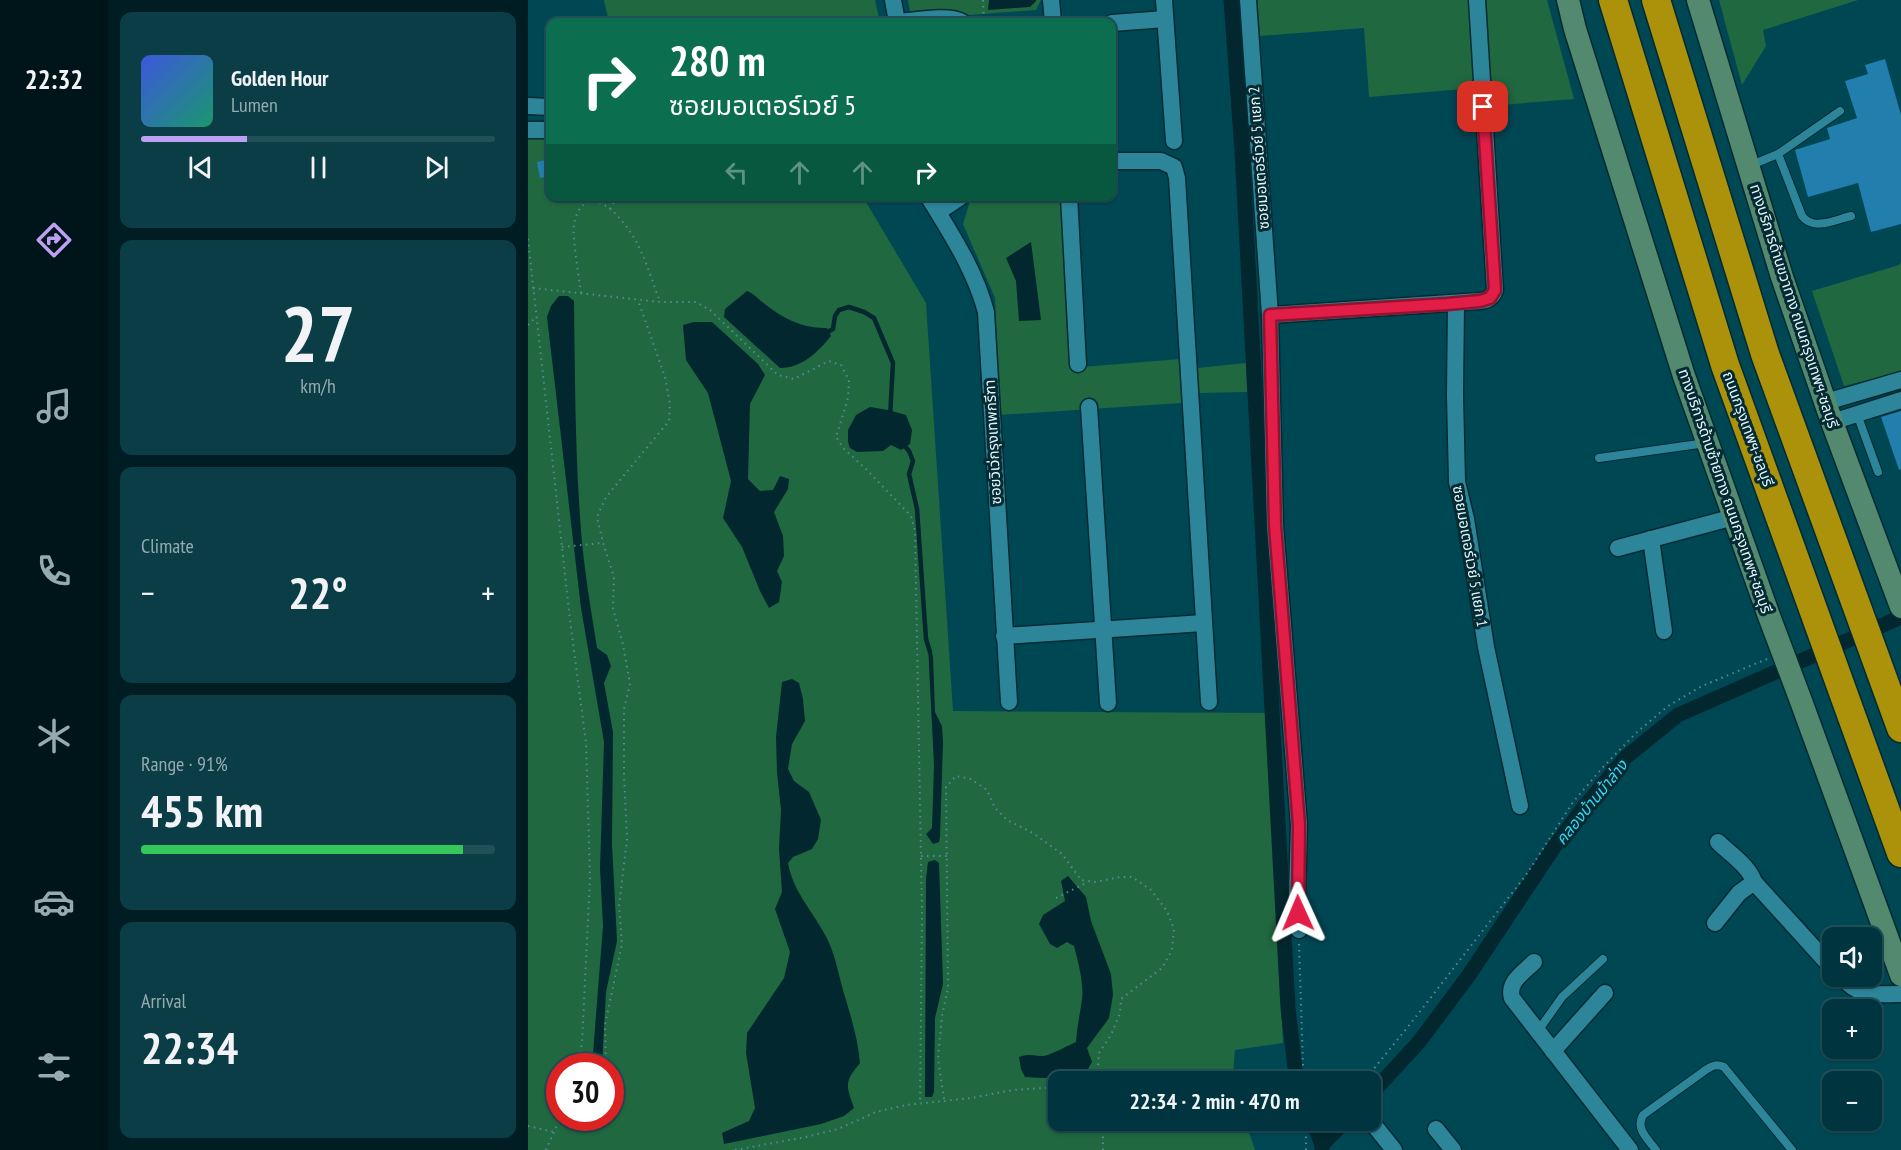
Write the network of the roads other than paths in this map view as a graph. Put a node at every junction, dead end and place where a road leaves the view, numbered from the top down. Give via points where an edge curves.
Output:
1 (893, 0) edge
2 (1051, 0) edge
3 (1164, 0) edge
4 (1248, 0) edge
5 (1477, 0) edge
6 (1568, 0) edge
7 (1613, 0) edge
8 (1656, 0) edge
9 (1698, 0) edge
10 (896, 18) edge
11 (1053, 18) edge
12 (1165, 19) junction
13 (1116, 23) edge
14 (528, 106) edge
15 (546, 107) edge
16 (1840, 111) dead end
17 (528, 130) edge
18 (546, 130) edge
19 (1174, 141) dead end
20 (1778, 154) junction
21 (1116, 161) edge
22 (1748, 166) junction
23 (931, 201) edge
24 (954, 201) edge
25 (1069, 201) edge
26 (938, 212) junction
27 (1851, 216) dead end
28 (1456, 303) junction
29 (1270, 315) junction
30 (1078, 364) dead end
31 (1901, 380) edge
32 (1901, 400) edge
33 (1089, 407) dead end
34 (1829, 412) junction
35 (1857, 414) junction
36 (1708, 442) junction
37 (1599, 458) dead end
38 (1878, 472) dead end
39 (1734, 517) junction
40 (1651, 539) junction
41 (1618, 548) dead end
42 (1901, 608) edge
43 (1204, 623) junction
44 (1103, 630) junction
45 (1664, 631) dead end
46 (1004, 636) junction
47 (1008, 702) dead end
48 (1209, 702) dead end
49 (1108, 703) dead end
50 (1901, 728) edge
51 (1520, 806) dead end
52 (1718, 842) dead end
53 (1901, 853) edge
54 (1754, 882) junction
55 (1715, 922) dead end
56 (1299, 930) road end
57 (1822, 957) edge
58 (1603, 959) dead end
59 (1534, 962) dead end
60 (1901, 975) edge
61 (1851, 987) edge
62 (1605, 993) dead end
63 (1901, 994) edge
64 (1538, 1031) junction
65 (1553, 1051) junction
66 (1436, 1129) dead end
67 (1379, 1131) edge
68 (1394, 1150) edge
69 (1453, 1150) edge
70 (1630, 1150) edge
71 (1656, 1150) edge
72 (1792, 1150) edge

1 - 10 street
2 - 11 street
3 - 12 street
4 - 29 street, ซอยมอเตอร์เวย์ 5 แยก 2
5 - 28 street via 1495,290 1486,300
6 - 36 main road, ทางบริการด้านซ้ายทาง ถนนกรุงเทพฯ-ชลบุรี
7 - 53 highway, ถนนกรุงเทพฯ-ชลบุรี via 1725,365
8 - 50 highway via 1766,354
9 - 22 main road, ทางบริการด้านขวาทาง ถนนกรุงเทพฯ-ชลบุรี
12 - 13 street
12 - 19 street
14 - 15 street
16 - 20 lane
17 - 18 street
20 - 22 lane
20 - 27 lane via 1806,223 1814,225
21 - 43 street via 1161,160 1174,167 1177,178
22 - 34 main road, ทางบริการด้านขวาทาง ถนนกรุงเทพฯ-ชลบุรี via 1785,288
23 - 26 street, ซอยวิเว่กรุงเทพกรีฑา
24 - 26 street
25 - 30 street
26 - 46 street, ซอยวิเว่กรุงเทพกรีฑา via 965,258 986,312
28 - 29 street
28 - 51 street, ซอยมอเตอร์เวย์ 5 แยก 1 via 1457,482 1486,647
29 - 56 street, ซอยมอเตอร์เวย์ 5 แยก 2 via 1275,525 1299,825
31 - 34 street
32 - 35 street
33 - 44 street
34 - 35 street
34 - 42 main road, ทางบริการด้านขวาทาง ถนนกรุงเทพฯ-ชลบุรี
35 - 38 lane
36 - 37 lane
36 - 39 main road, ทางบริการด้านซ้ายทาง ถนนกรุงเทพฯ-ชลบุรี
39 - 40 street
39 - 60 main road, ทางบริการด้านซ้ายทาง ถนนกรุงเทพฯ-ชลบุรี
40 - 41 street
40 - 45 street
43 - 44 street
43 - 48 street
44 - 46 street
44 - 49 street
46 - 47 street, ซอยวิเว่กรุงเทพกรีฑา
52 - 54 street via 1744,866
54 - 55 street via 1739,892
54 - 57 street
58 - 64 lane via 1562,997
59 - 64 street via 1512,983 1510,991
61 - 63 street via 1861,993
62 - 65 street
64 - 65 street
65 - 70 street
66 - 69 street
67 - 68 street
71 - 72 lane via 1640,1126 1643,1115 1707,1069 1719,1065

